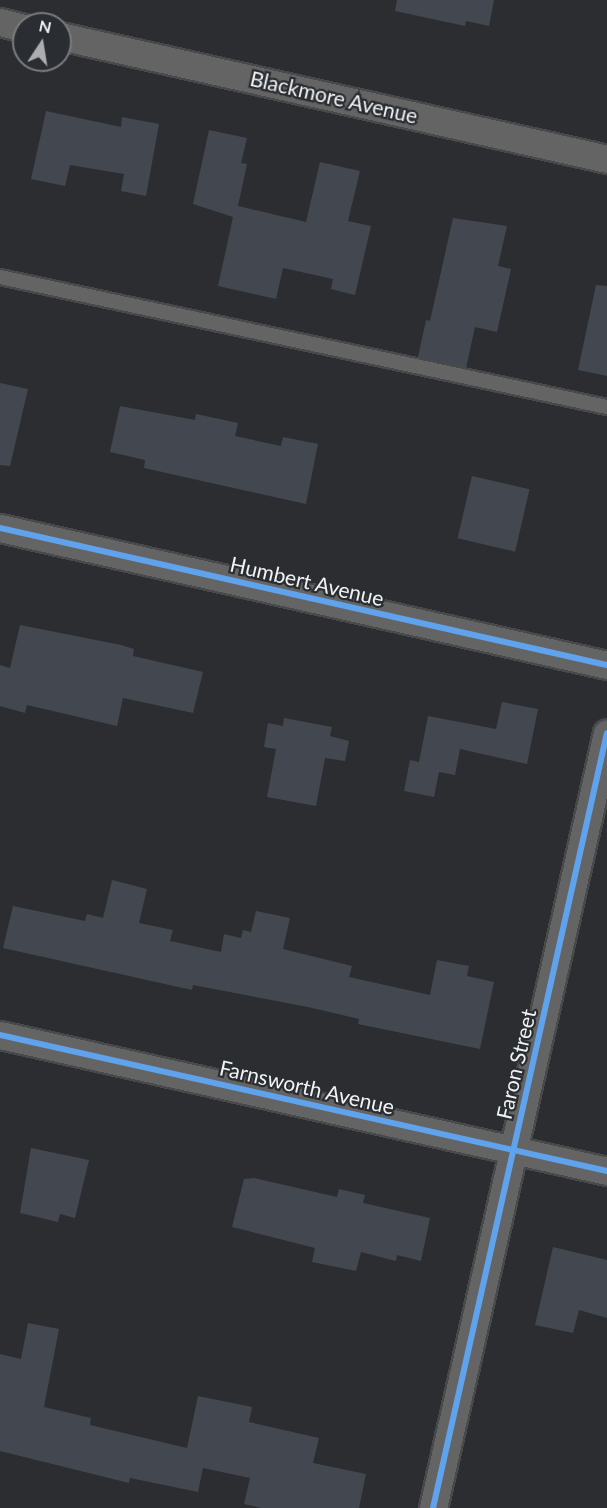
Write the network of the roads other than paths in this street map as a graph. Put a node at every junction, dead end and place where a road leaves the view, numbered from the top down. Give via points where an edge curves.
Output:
1 (72, 39) edge
2 (607, 159) edge
3 (0, 277) edge
4 (607, 407) edge
5 (0, 528) edge
6 (607, 665) edge
7 (607, 733) edge
8 (0, 1035) edge
9 (513, 1150) junction
10 (607, 1171) edge
11 (433, 1508) edge

1 - 2 street, Blackmore Avenue
3 - 4 lane
5 - 6 street, Humbert Avenue
7 - 9 street, Faron Street
8 - 9 street, Farnsworth Avenue
9 - 10 street, Farnsworth Avenue
9 - 11 street, Faron Street

